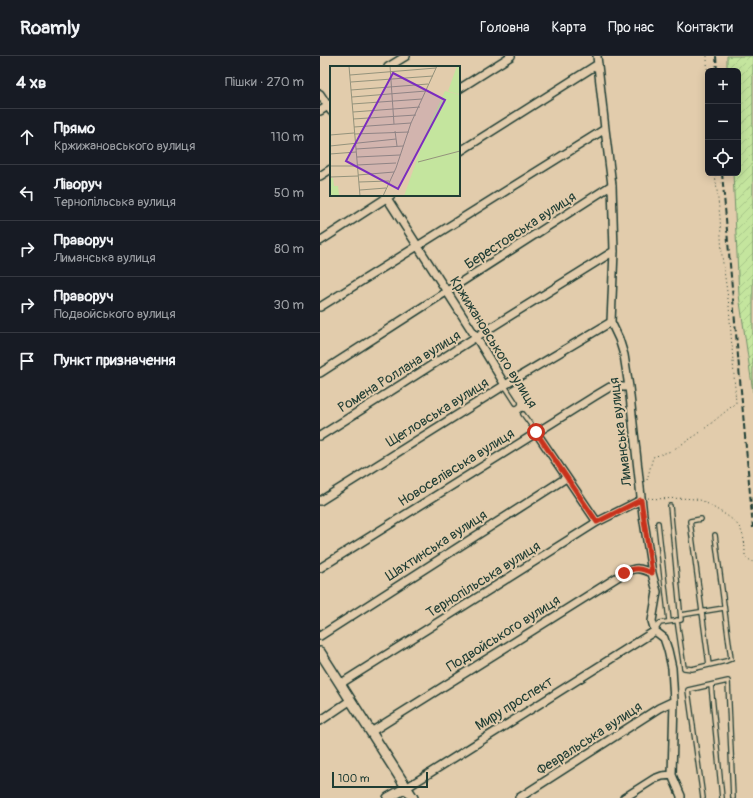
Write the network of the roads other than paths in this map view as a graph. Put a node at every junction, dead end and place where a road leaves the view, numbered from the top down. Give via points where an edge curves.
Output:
1 (406, 56) edge
2 (511, 56) edge
3 (597, 56) edge
4 (598, 64) junction
5 (390, 66) edge
6 (460, 88) edge
7 (320, 94) edge
8 (330, 107) edge
9 (320, 111) edge
10 (605, 129) junction
11 (460, 151) edge
12 (330, 170) edge
13 (320, 176) edge
14 (612, 186) junction
15 (388, 196) edge
16 (320, 241) edge
17 (417, 245) junction
18 (614, 251) junction
19 (447, 292) junction
20 (320, 307) edge
21 (611, 322) junction
22 (476, 337) junction
23 (320, 373) edge
24 (505, 385) junction
25 (629, 387) junction
26 (516, 403) dead end
27 (523, 414) dead end
28 (536, 432) junction
29 (320, 436) edge
30 (566, 478) junction
31 (641, 500) junction
32 (320, 501) edge
33 (670, 506) dead end
34 (701, 519) dead end
35 (597, 522) junction
36 (658, 523) dead end
37 (715, 535) dead end
38 (320, 568) edge
39 (652, 573) junction
40 (724, 608) junction
41 (702, 611) junction
42 (681, 615) junction
43 (677, 620) junction
44 (669, 621) junction
45 (655, 632) junction
46 (320, 636) edge
47 (320, 652) edge
48 (709, 665) junction
49 (340, 684) junction
50 (711, 685) junction
51 (351, 700) junction
52 (674, 701) junction
53 (320, 721) edge
54 (370, 732) junction
55 (672, 775) junction
56 (406, 788) junction
57 (388, 798) edge
58 (413, 798) edge
59 (519, 798) edge
60 (624, 798) edge
61 (681, 798) edge
62 (703, 798) edge
63 (722, 798) edge
64 (733, 798) edge

1 - 5 street
2 - 6 street
3 - 4 street, Лиманська вулиця
4 - 10 street, Лиманська вулиця
4 - 11 street
7 - 8 street
8 - 9 street
10 - 14 street, Лиманська вулиця
10 - 17 street
12 - 13 street
14 - 18 street, Лиманська вулиця
14 - 19 street, Берестовська вулиця
15 - 16 street
15 - 17 street, Кржижановського вулиця
17 - 19 street, Кржижановського вулиця
17 - 20 street
18 - 21 street, Лиманська вулиця
18 - 22 street, Ромена Роллана вулиця
19 - 22 street, Кржижановського вулиця
19 - 23 street, Берестовська вулиця
21 - 24 street, Щегловська вулиця
21 - 25 street, Лиманська вулиця via 624,355
22 - 24 street, Кржижановського вулиця
22 - 29 street, Ромена Роллана вулиця
24 - 26 lane, Кржижановського вулиця
24 - 32 street, Щегловська вулиця
25 - 28 street, Новоселівська вулиця via 610,388
25 - 31 street, Лиманська вулиця
27 - 28 lane, Кржижановського вулиця
28 - 30 street, Кржижановського вулиця
28 - 38 street, Новоселівська вулиця
30 - 35 street, Кржижановського вулиця
30 - 46 street, Шахтинська вулиця
31 - 35 street, Тернопільська вулиця
31 - 39 street, Лиманська вулиця
33 - 42 lane
34 - 41 lane via 690,520
35 - 49 street, Тернопільська вулиця
36 - 44 lane
37 - 40 lane
39 - 45 street, Лиманська вулиця via 656,592 652,622
39 - 54 street, Подвойського вулиця via 632,569 624,573
40 - 41 lane
40 - 48 lane via 731,660
41 - 42 lane
41 - 48 lane
42 - 43 lane via 681,620
43 - 44 lane
43 - 48 lane via 684,668
44 - 45 lane via 660,623
45 - 52 street via 664,638 668,650
45 - 56 street, Миру проспект
47 - 49 main road
49 - 51 main road
50 - 62 lane via 688,690
50 - 63 lane
50 - 64 lane via 728,681
51 - 53 street
51 - 54 main road
52 - 55 street
52 - 59 street, Февральська вулиця via 659,708
54 - 56 main road
55 - 60 street via 654,779
55 - 61 street
56 - 57 main road, Миру проспект
56 - 58 main road

